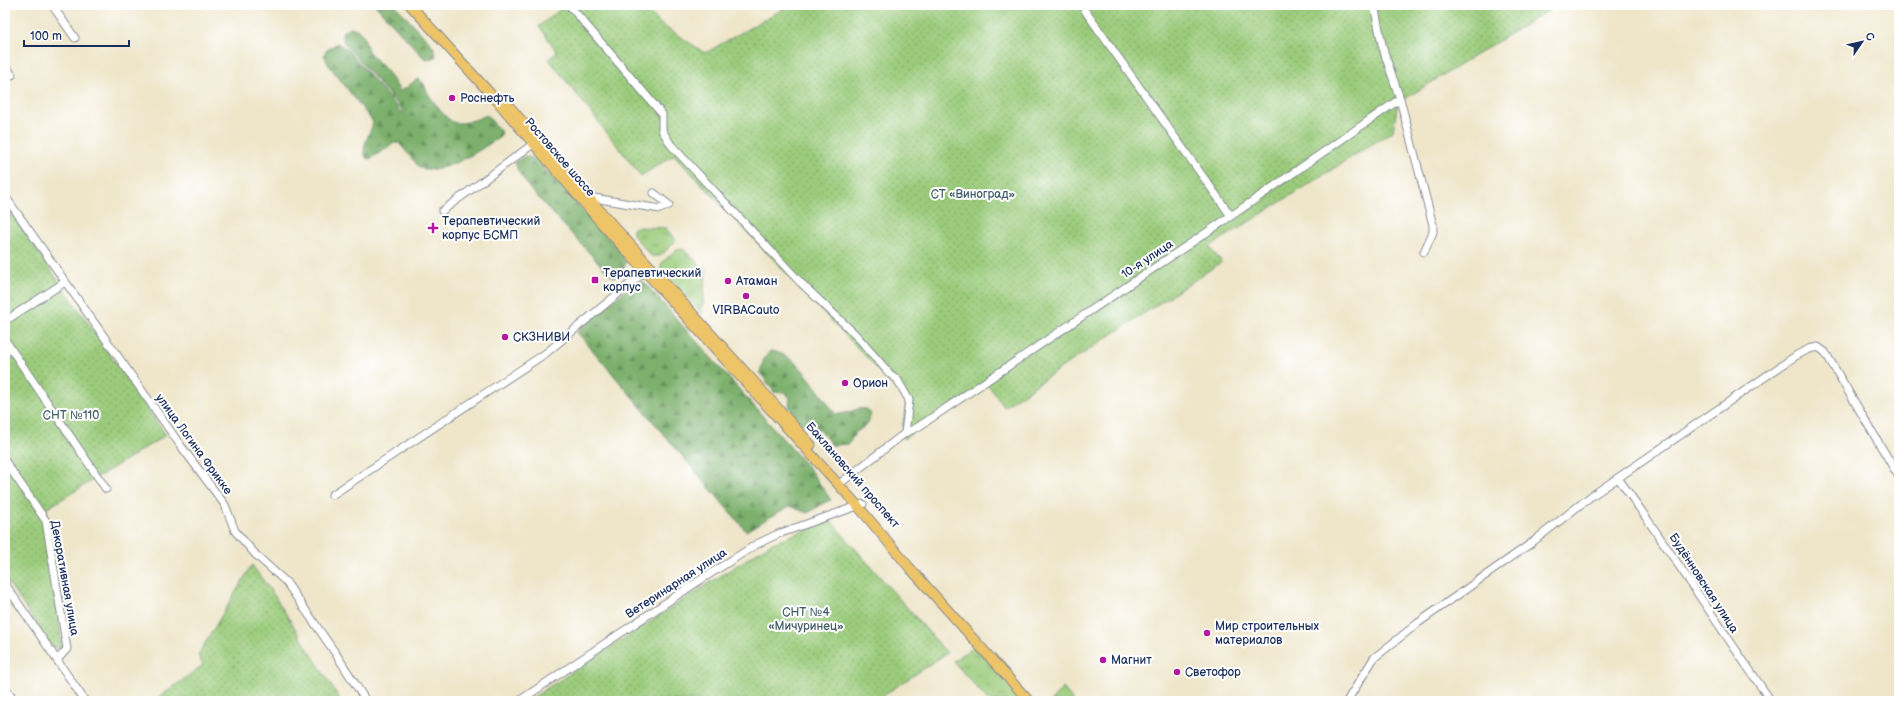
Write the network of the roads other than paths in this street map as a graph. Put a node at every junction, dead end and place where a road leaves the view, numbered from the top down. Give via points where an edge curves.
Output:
1 (52, 5) edge
2 (410, 5) edge
3 (418, 5) edge
4 (1081, 5) edge
5 (1374, 5) edge
6 (570, 6) dead end
7 (75, 38) dead end
8 (5, 65) edge
9 (12, 75) dead end
10 (1400, 98) junction
11 (533, 144) junction
12 (654, 193) dead end
13 (5, 196) edge
14 (588, 197) junction
15 (442, 211) dead end
16 (1230, 216) junction
17 (1424, 252) dead end
18 (648, 268) junction
19 (65, 282) junction
20 (5, 321) edge
21 (5, 340) edge
22 (905, 433) junction
23 (5, 461) edge
24 (1618, 478) junction
25 (1899, 478) edge
26 (843, 481) junction
27 (106, 489) dead end
28 (332, 495) dead end
29 (860, 504) junction
30 (5, 584) edge
31 (57, 660) junction
32 (5, 687) edge
33 (15, 701) edge
34 (85, 701) edge
35 (366, 701) edge
36 (519, 701) edge
37 (1030, 701) edge
38 (1037, 701) edge
39 (1347, 701) edge
40 (1770, 701) edge

1 - 7 street
2 - 11 main road, Ростовское шоссе
3 - 14 main road, Ростовское шоссе
4 - 16 street
5 - 10 street via 1383,49
6 - 22 street via 662,114 662,130 671,145 896,379 909,400
8 - 9 street
10 - 16 street, 10-я улица
10 - 17 street via 1433,225 1433,232
11 - 15 street
11 - 18 main road, Ростовское шоссе via 603,225
12 - 14 street via 668,205 660,209
13 - 19 street, улица Логина Фрикке
14 - 18 main road, Ростовское шоссе
16 - 22 street, 10-я улица via 918,427
18 - 26 main road, Баклановский проспект
18 - 28 street via 546,353
18 - 29 main road, Баклановский проспект
19 - 20 street
19 - 35 street, улица Логина Фрикке via 226,505 236,531 253,552 286,582
21 - 27 street
22 - 26 street, 10-я улица
23 - 31 street, Декоративная улица via 46,521 67,649
24 - 25 street via 1797,355 1818,347 1830,360
24 - 39 street via 1518,553 1418,623 1374,658
24 - 40 street, Будённовская улица via 1663,540
26 - 29 main road, Баклановский проспект
29 - 36 street, Ветеринарная улица via 778,534 744,552
29 - 37 main road, Баклановский проспект via 909,567
29 - 38 main road, Баклановский проспект
30 - 31 street
31 - 34 street
32 - 33 street

